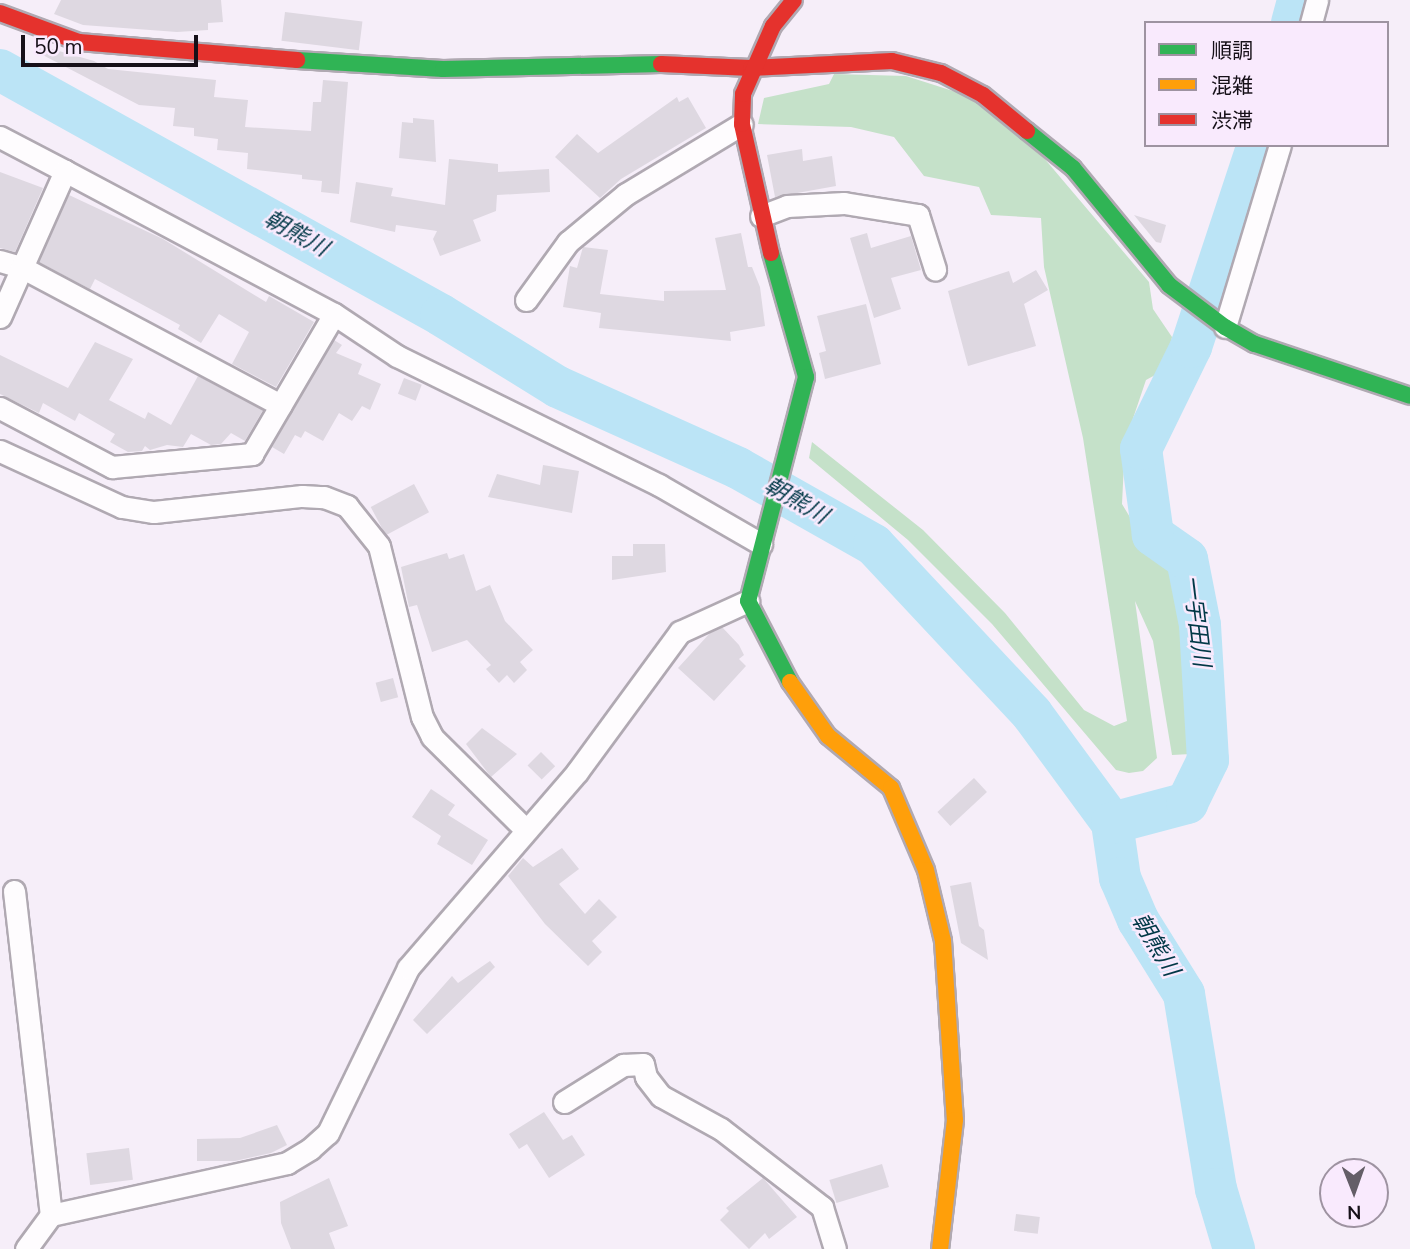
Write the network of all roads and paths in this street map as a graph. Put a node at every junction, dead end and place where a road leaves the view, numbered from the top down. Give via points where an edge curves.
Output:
1 (794, 0) edge
2 (1317, 0) edge
3 (0, 13) edge
4 (1312, 21) edge
5 (751, 68) junction
6 (742, 124) junction
7 (0, 137) edge
8 (1279, 147) edge
9 (65, 172) junction
10 (761, 216) junction
11 (10, 264) edge
12 (935, 269) dead end
13 (526, 300) dead end
14 (334, 314) junction
15 (0, 317) edge
16 (1223, 324) junction
17 (1410, 397) edge
18 (281, 405) junction
19 (0, 408) edge
20 (0, 451) edge
21 (761, 544) junction
22 (748, 601) junction
23 (525, 829) junction
24 (14, 891) dead end
25 (564, 1102) dead end
26 (51, 1214) junction
27 (26, 1249) edge
28 (835, 1249) edge
29 (940, 1249) edge

1 - 5 street via 773,26
2 - 4 street
3 - 5 street via 79,42 358,65 443,69 684,63
5 - 6 street via 743,94
5 - 16 street via 892,61 941,73 972,89 1073,167 1181,294
6 - 10 street
6 - 13 street via 626,194 568,242
7 - 9 street
8 - 16 street
9 - 11 street
9 - 14 street
10 - 12 street via 787,206 844,203 918,215
10 - 21 street via 806,377
11 - 15 street
11 - 18 street
14 - 18 street
14 - 21 street via 397,356 659,485
16 - 17 street via 1255,344
18 - 19 street via 252,454 112,467
20 - 23 street via 122,507 154,512 302,496 324,497 346,506 379,546 422,717 432,737
21 - 22 street
22 - 23 street via 680,632 578,772
22 - 29 street via 801,703 828,736 891,788 926,870 943,941 955,1120
23 - 26 street via 408,968 328,1133 310,1149 287,1163
24 - 26 street
25 - 28 street via 623,1065 643,1064 646,1077 661,1096 722,1129 822,1207
26 - 27 street

